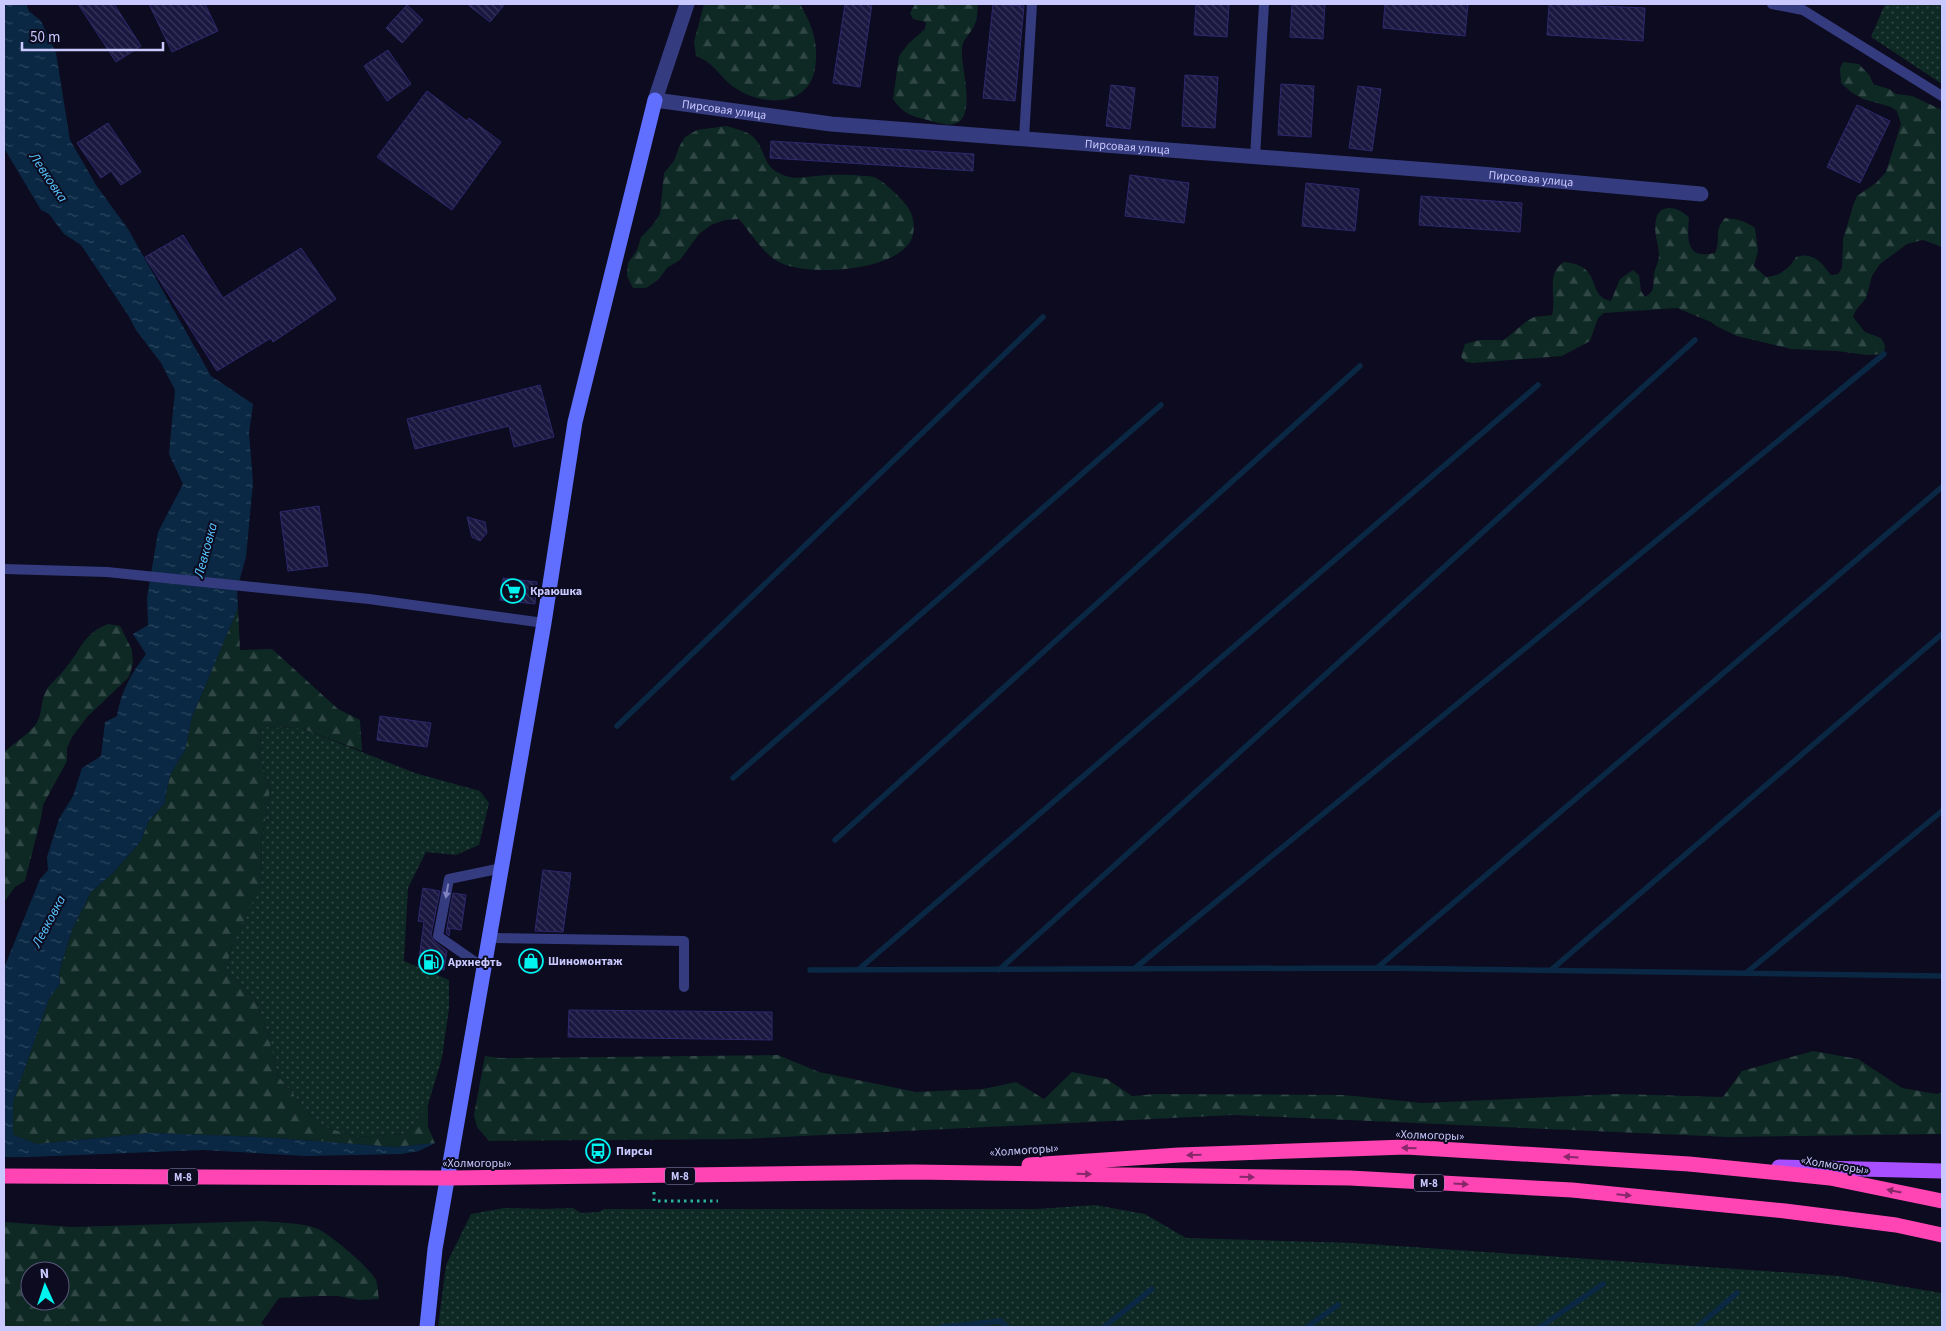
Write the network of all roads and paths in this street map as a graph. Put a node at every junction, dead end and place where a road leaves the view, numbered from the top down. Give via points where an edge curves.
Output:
1 (687, 4) edge
2 (1032, 4) edge
3 (1264, 4) edge
4 (1772, 4) edge
5 (1942, 96) edge
6 (655, 100) junction
7 (1024, 138) junction
8 (1255, 157) junction
9 (1701, 194) dead end
10 (4, 569) edge
11 (544, 623) junction
12 (502, 868) junction
13 (490, 938) junction
14 (484, 968) junction
15 (684, 987) dead end
16 (1690, 1164) junction
17 (1942, 1171) edge
18 (913, 1172) junction
19 (4, 1176) edge
20 (448, 1178) junction
21 (1942, 1201) edge
22 (1942, 1235) edge
23 (427, 1327) edge

1 - 6 street
2 - 7 lane
3 - 8 lane
4 - 5 lane via 1803,10
6 - 7 street, Пирсовая улица via 831,124
6 - 11 street via 575,422
7 - 8 street, Пирсовая улица
8 - 9 street, Пирсовая улица
10 - 11 lane via 108,572 369,599
11 - 12 street
12 - 13 street
12 -> 14 lane via 449,879 438,936
13 - 14 street
13 - 15 lane via 684,941
14 - 20 street
16 - 17 main road
16 -> 18 highway, «Холмогоры» / М-8 via 1406,1148 1179,1155
21 -> 16 highway, «Холмогоры» via 1830,1178
18 - 20 highway, «Холмогоры» / М-8
18 -> 22 highway, «Холмогоры» / М-8 via 1350,1178 1572,1190 1785,1211 1896,1225
19 - 20 highway, «Холмогоры» / М-8
20 - 23 street via 435,1249

